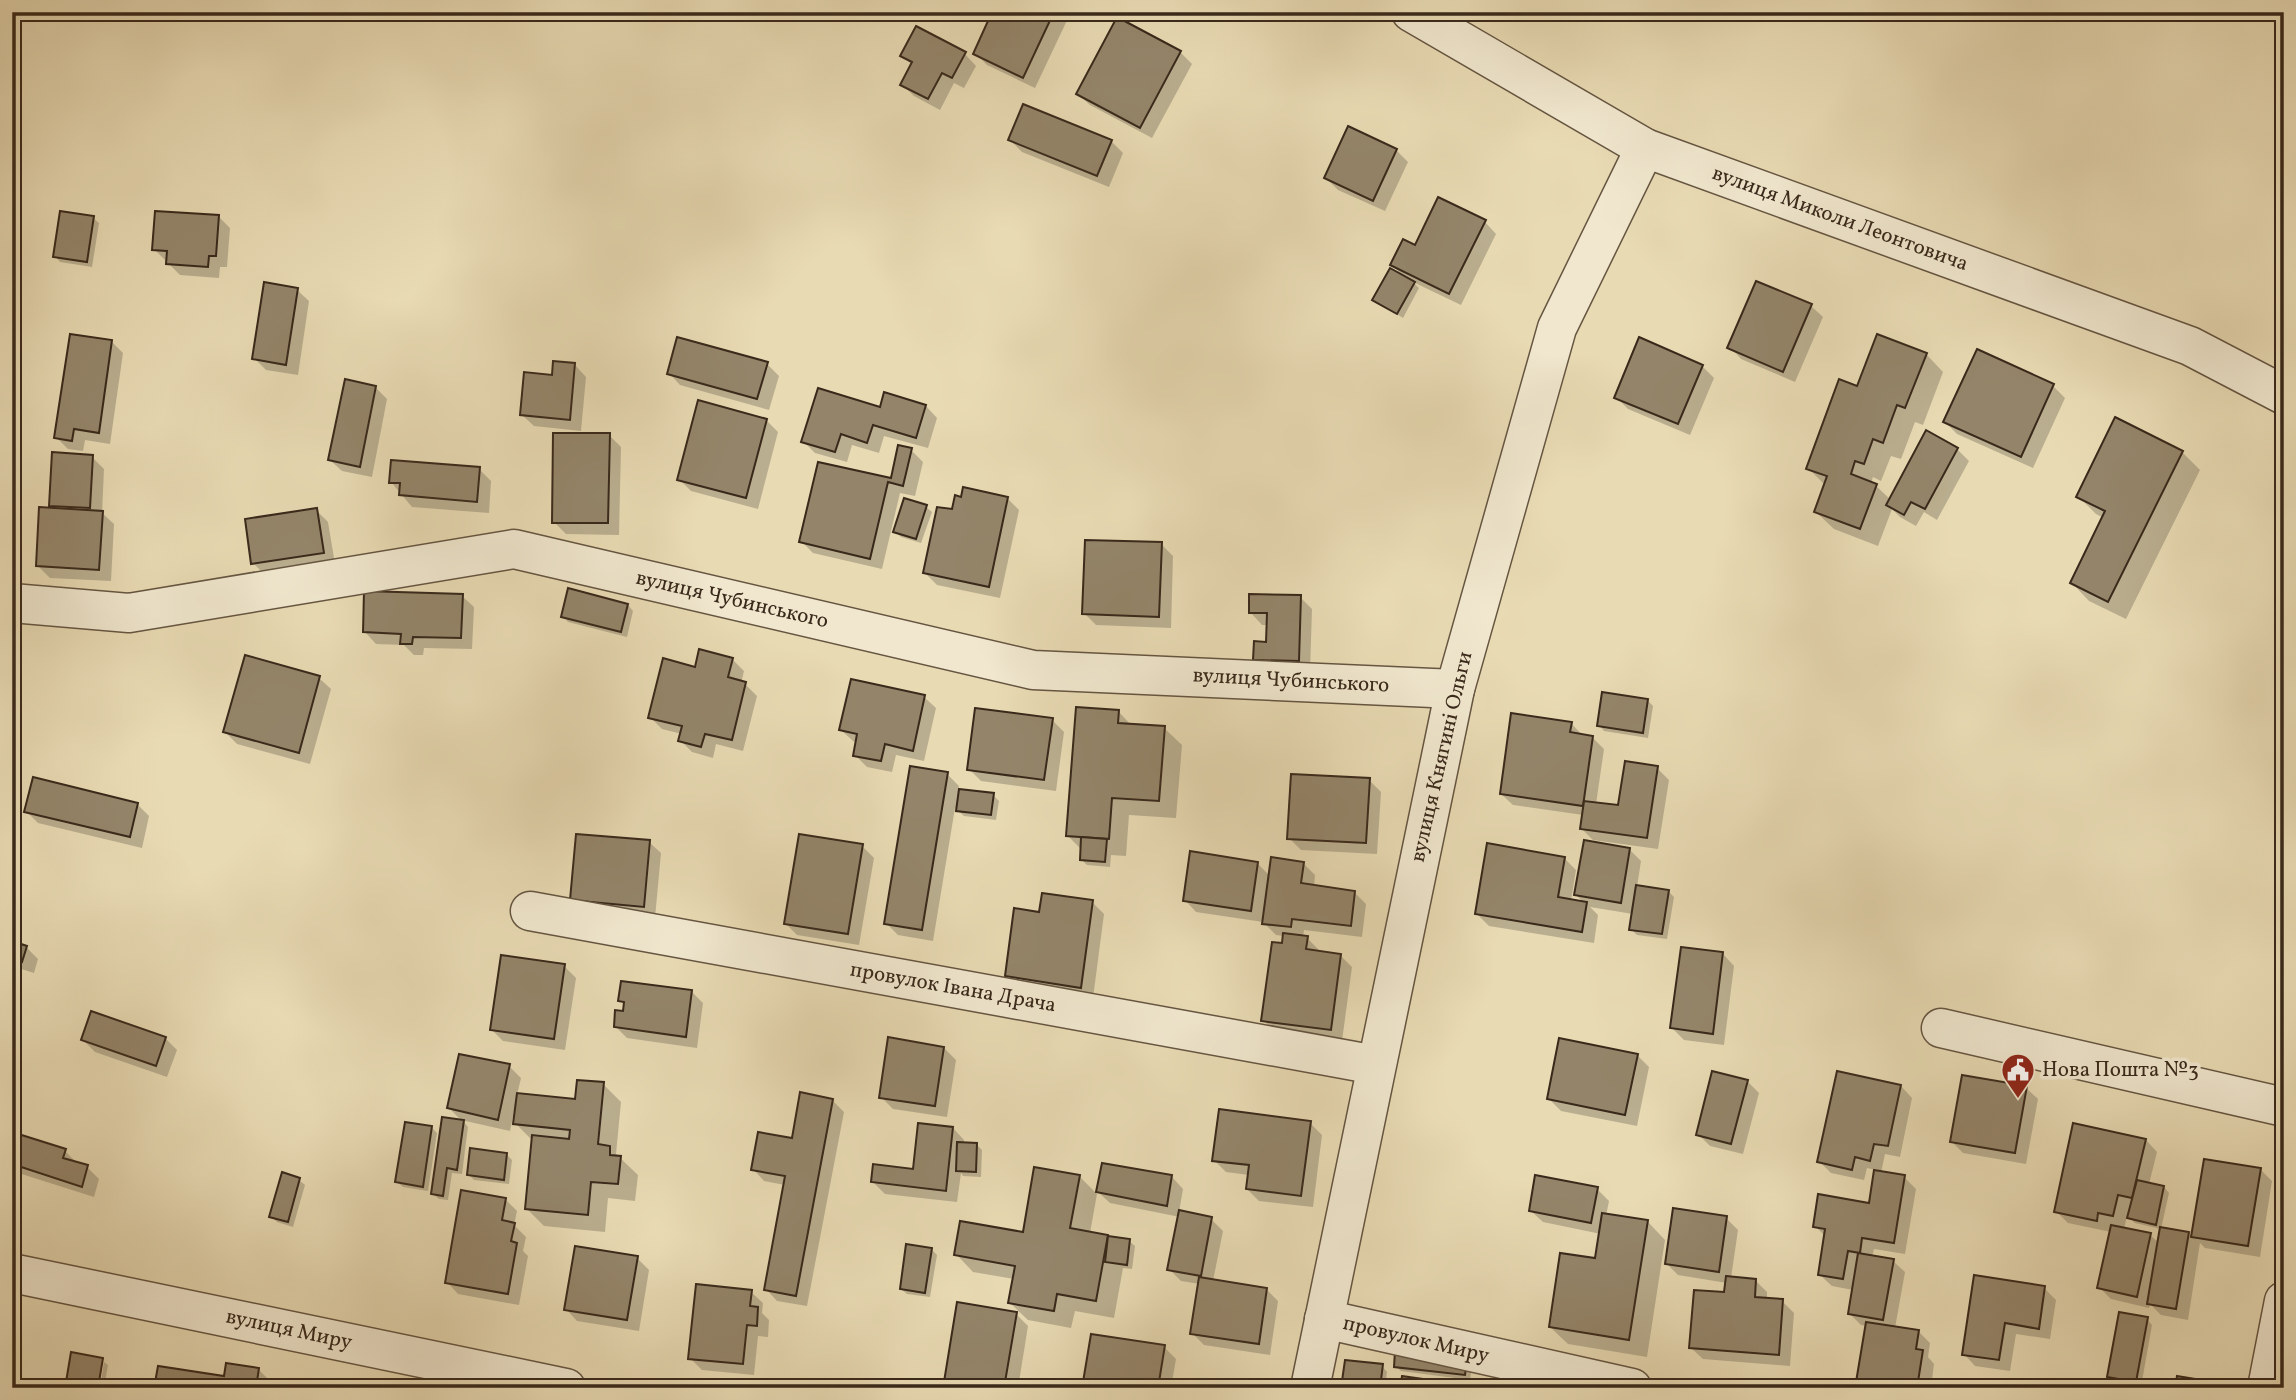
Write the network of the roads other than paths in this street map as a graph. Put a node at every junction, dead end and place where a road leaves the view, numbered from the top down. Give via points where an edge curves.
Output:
1 (1411, 12) edge
2 (1645, 148) junction
3 (2284, 395) edge
4 (12, 603) edge
5 (1455, 689) junction
6 (530, 911) dead end
7 (1941, 1028) dead end
8 (1376, 1065) junction
9 (2284, 1107) edge
10 (12, 1273) edge
11 (2284, 1301) edge
12 (1324, 1320) junction
13 (566, 1388) edge
14 (1310, 1388) edge
15 (1632, 1388) edge
16 (2267, 1388) edge

1 - 2 street, вулиця Миколи Леонтовича
2 - 3 street, вулиця Миколи Леонтовича via 2190,346
2 - 5 street, вулиця Княгині Ольги via 1557,328
4 - 5 street, вулиця Чубинського via 129,613 514,550 1033,670
5 - 8 street, вулиця Княгині Ольги
6 - 8 street, провулок Івана Драча
7 - 9 street
8 - 12 street, вулиця Княгині Ольги
10 - 13 street, вулиця Миру
11 - 16 street
12 - 14 street, вулиця Княгині Ольги
12 - 15 street, провулок Миру

